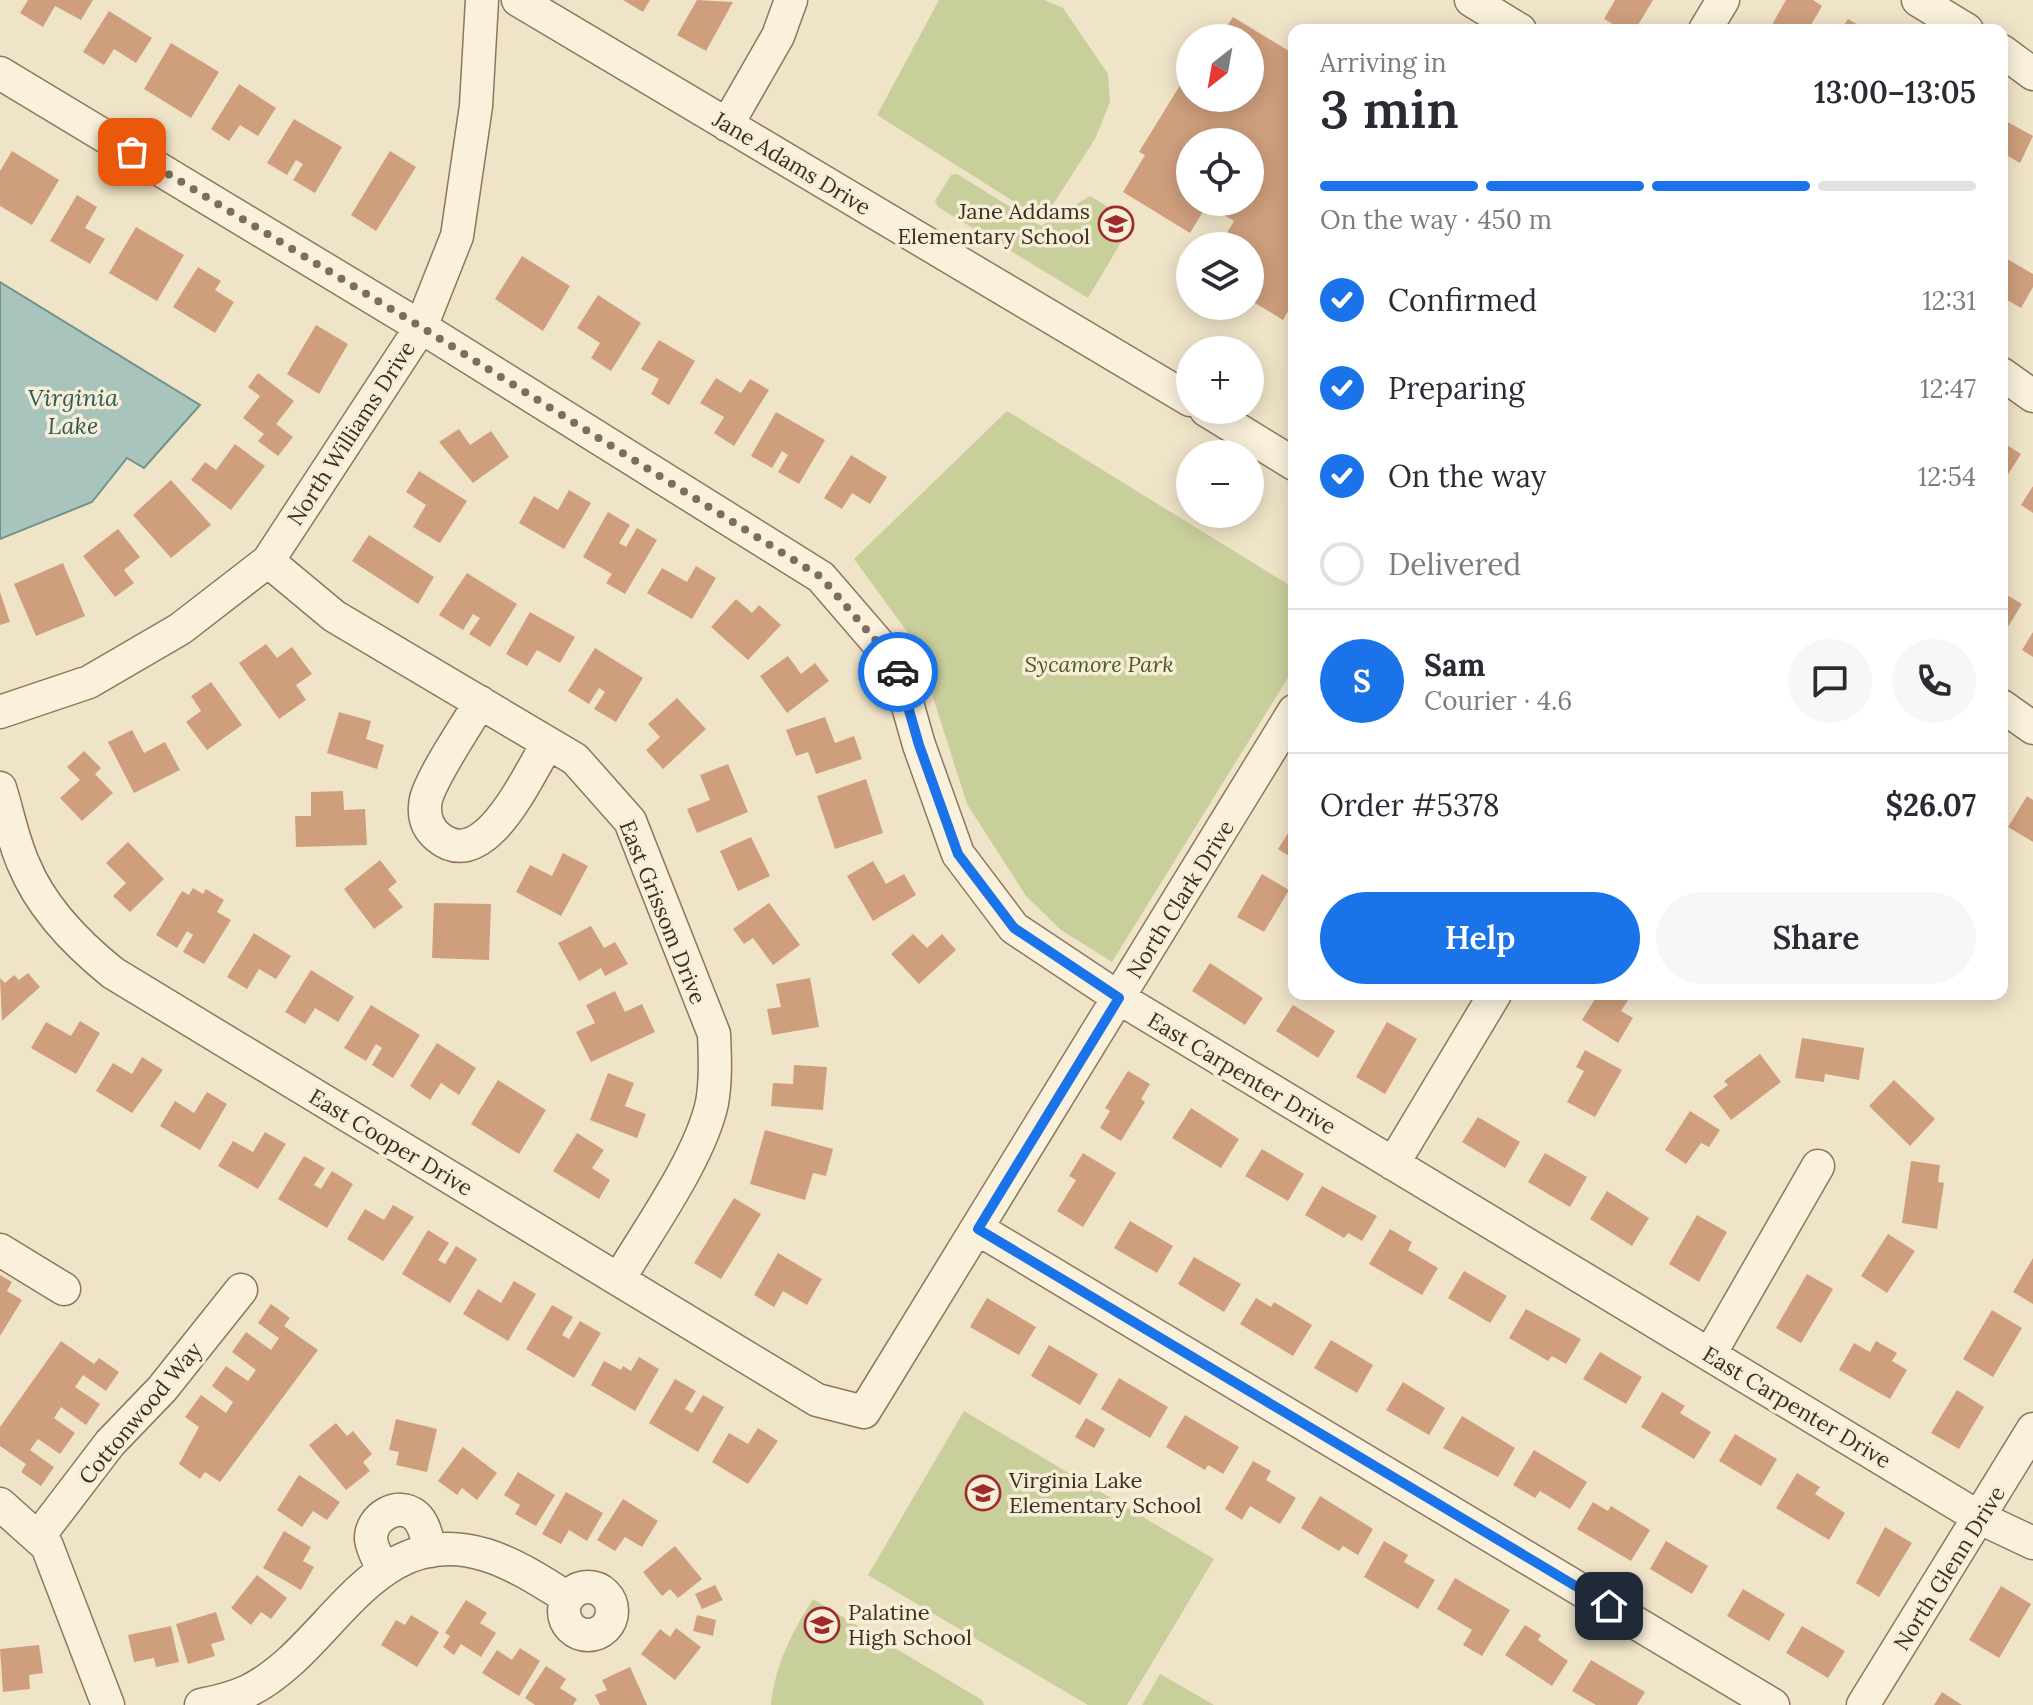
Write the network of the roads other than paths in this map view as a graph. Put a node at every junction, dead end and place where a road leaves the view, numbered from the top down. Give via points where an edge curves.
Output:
1 (482, 0) edge
2 (518, 0) edge
3 (791, 0) edge
4 (1471, 0) edge
5 (1723, 0) edge
6 (1918, 0) edge
7 (1510, 24) edge
8 (1709, 24) edge
9 (1957, 24) edge
10 (2008, 55) edge
11 (0, 73) edge
12 (2033, 74) edge
13 (727, 125) junction
14 (421, 327) junction
15 (2008, 378) edge
16 (1176, 392) edge
17 (2033, 396) edge
18 (1229, 424) edge
19 (1288, 460) edge
20 (268, 561) junction
21 (480, 702) junction
22 (2008, 710) edge
23 (0, 712) edge
24 (1288, 721) edge
25 (2033, 728) edge
26 (548, 743) junction
27 (0, 788) edge
28 (1119, 998) junction
29 (1491, 1000) edge
30 (1393, 1164) junction
31 (1818, 1166) dead end
32 (978, 1229) junction
33 (0, 1250) edge
34 (619, 1279) junction
35 (64, 1289) dead end
36 (241, 1290) dead end
37 (1710, 1354) junction
38 (864, 1412) joint
39 (2033, 1429) edge
40 (0, 1504) edge
41 (1980, 1518) junction
42 (39, 1536) junction
43 (2033, 1543) edge
44 (431, 1551) junction
45 (383, 1569) junction
46 (568, 1598) dead end
47 (108, 1705) edge
48 (201, 1705) edge
49 (1773, 1705) edge
50 (1863, 1705) edge

1 - 14 street, North Williams Drive via 476,106 457,236
2 - 13 street, Jane Adams Drive
3 - 13 street via 778,36
4 - 7 street
5 - 8 street
6 - 9 street
10 - 12 street
11 - 14 street, East Carpenter Drive
13 - 16 street, Jane Adams Drive
14 - 20 street, North Williams Drive
14 - 28 street, East Carpenter Drive via 821,577 896,664 958,854 1014,928
15 - 17 street
18 - 19 street
20 - 21 street, East Grissom Drive via 334,616
20 - 23 street, North Williams Drive via 180,629 89,682
21 - 26 street, East Grissom Drive
21 - 26 street via 427,797 424,818 450,845 469,846 491,834
22 - 25 street
24 - 28 street, North Clark Drive
26 - 34 street, East Grissom Drive via 575,759 630,821 714,1034 715,1082 705,1126
27 - 34 street, East Cooper Drive via 23,865 43,900 113,973
28 - 30 street, East Carpenter Drive
28 - 32 street, North Clark Drive
29 - 30 street
30 - 37 street, East Carpenter Drive
31 - 37 street
32 - 38 street, North Clark Drive
32 - 49 street
33 - 35 street
34 - 38 street, East Cooper Drive via 817,1400
36 - 42 street, Cottonwood Way via 162,1389 110,1443
37 - 41 street, East Carpenter Drive
39 - 41 street, North Glenn Drive
40 - 42 street
41 - 43 street, East Carpenter Drive
41 - 50 street, North Glenn Drive
42 - 47 street
44 - 45 street
44 - 45 street via 416,1516 391,1511 377,1520 371,1537
44 - 46 street via 482,1554
45 - 48 street via 272,1674 249,1691

